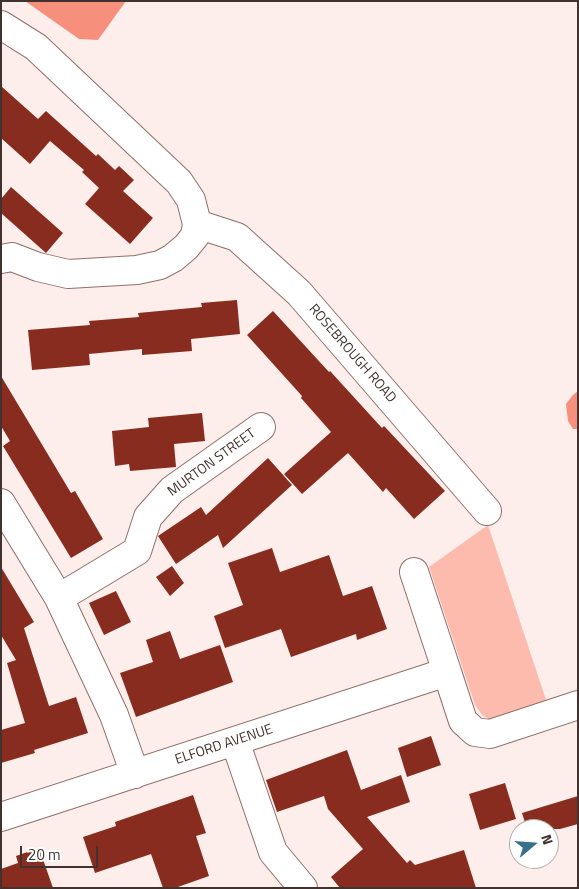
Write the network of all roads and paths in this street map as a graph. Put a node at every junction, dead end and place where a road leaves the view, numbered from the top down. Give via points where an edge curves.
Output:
1 (1, 26) edge
2 (197, 224) junction
3 (5, 252) edge
4 (261, 427) dead end
5 (2, 504) edge
6 (488, 511) dead end
7 (414, 572) dead end
8 (59, 598) junction
9 (447, 672) junction
10 (578, 705) edge
11 (235, 741) junction
12 (135, 774) junction
13 (1, 817) edge
14 (303, 888) edge

1 - 2 street via 36,47 179,182 191,200
2 - 3 street via 195,236 173,258 160,265 137,270 68,274 38,267
2 - 6 street, ROSEBROUGH ROAD via 237,237 299,293
4 - 8 street, MURTON STREET via 172,490 148,517 137,551
5 - 8 street
7 - 9 street
8 - 12 street via 114,715
9 - 10 street via 463,721 475,732 490,734
9 - 11 street, ELFORD AVENUE
11 - 12 street, ELFORD AVENUE
11 - 14 street via 273,852
12 - 13 street, ELFORD AVENUE

